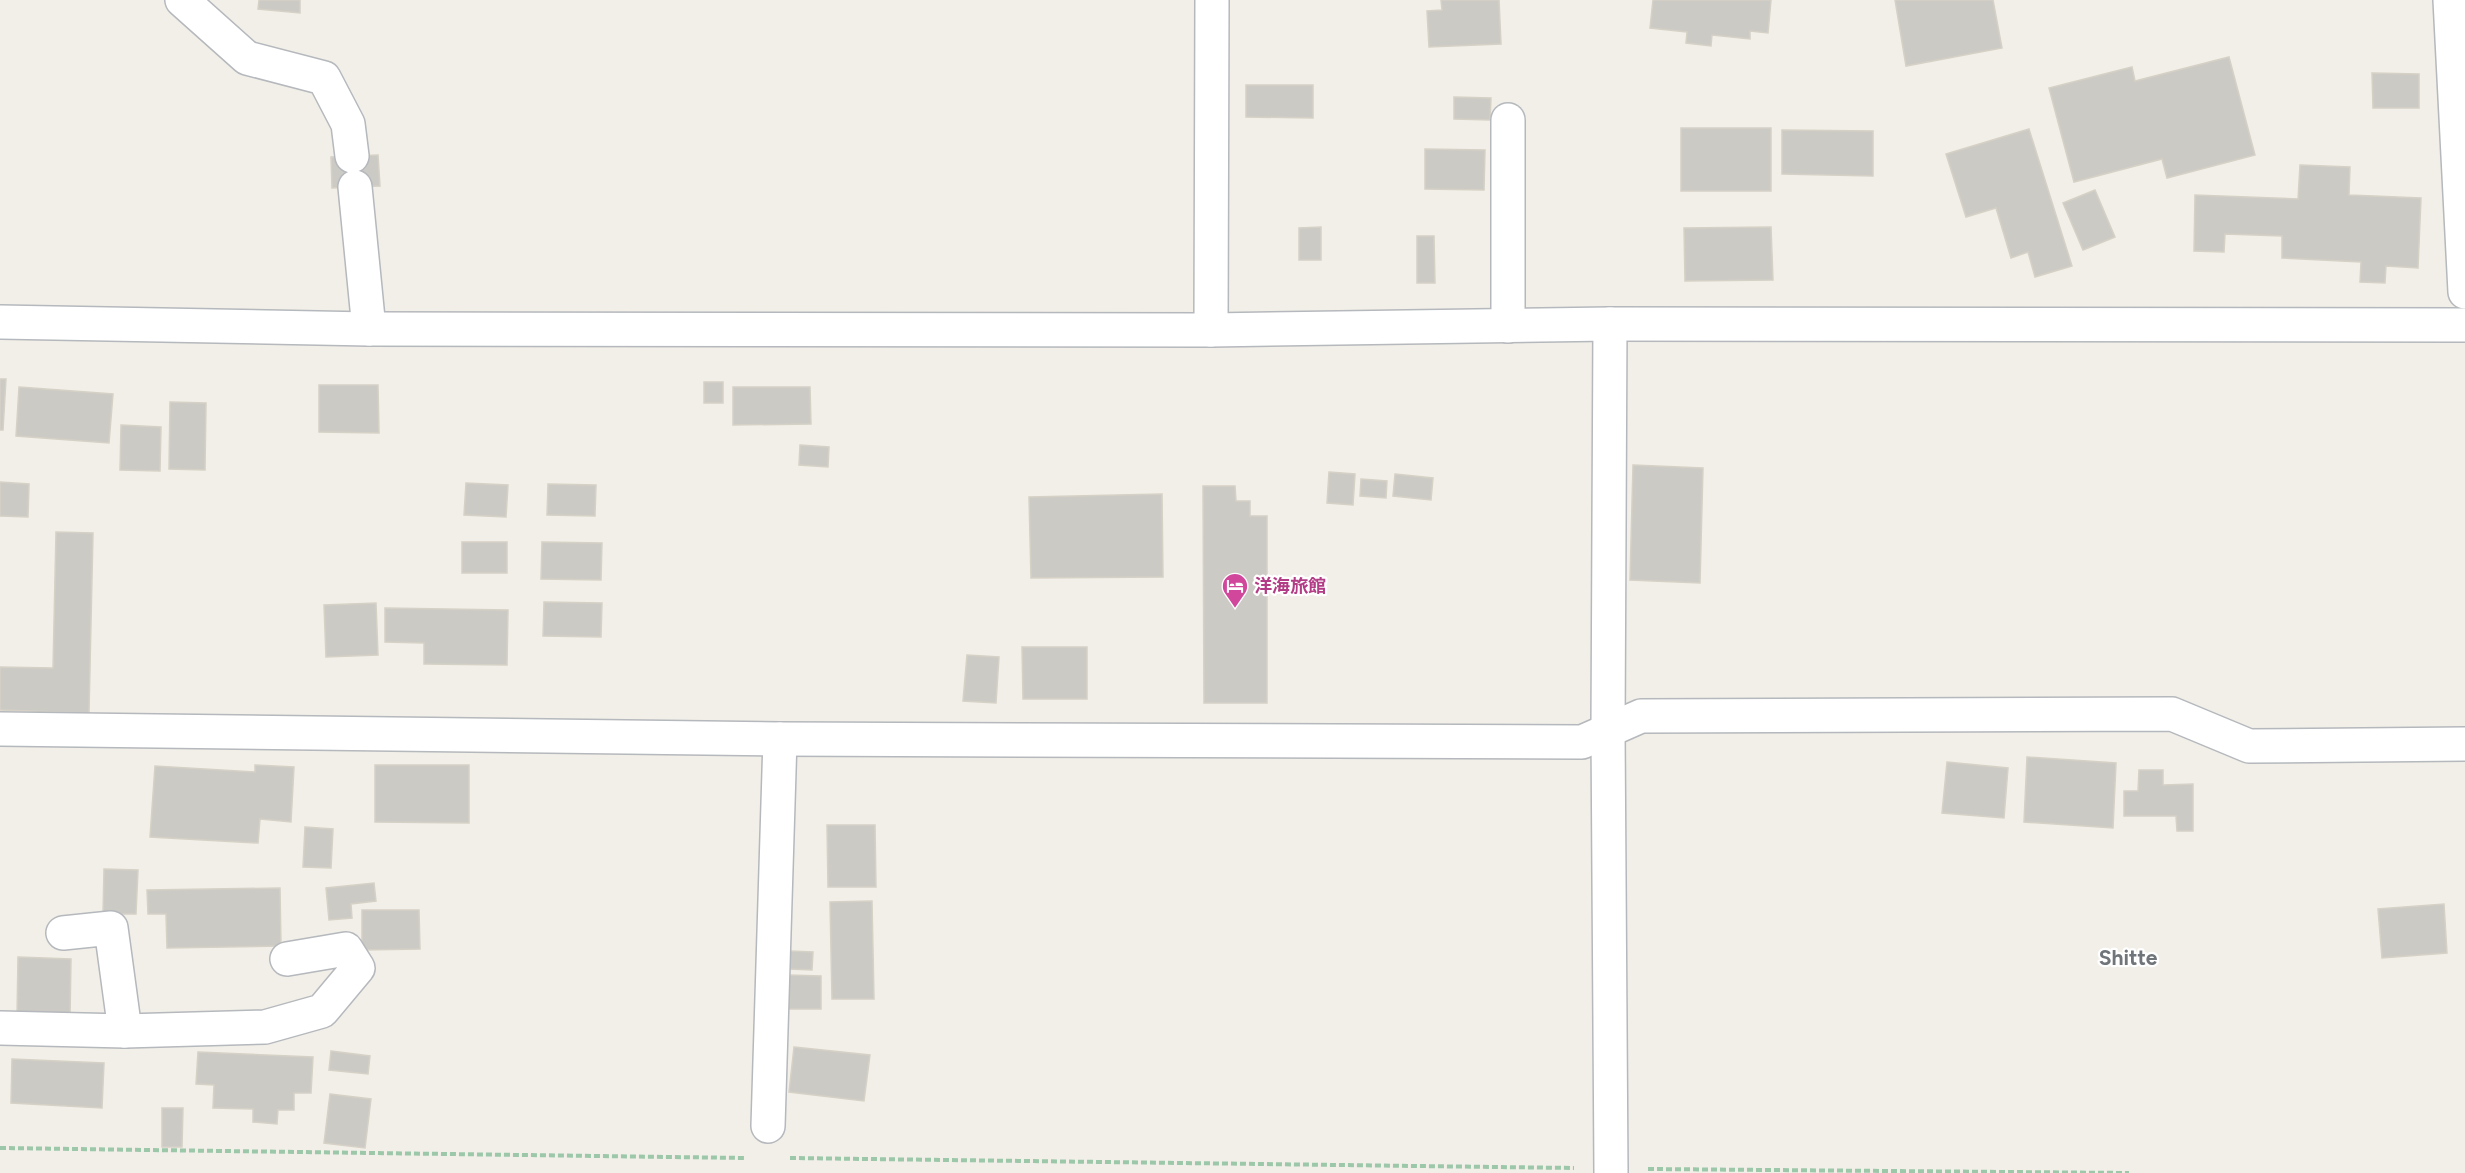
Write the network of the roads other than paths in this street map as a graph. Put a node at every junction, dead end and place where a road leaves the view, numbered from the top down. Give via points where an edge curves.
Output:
1 (182, 0) edge
2 (1212, 0) edge
3 (2450, 0) edge
4 (1508, 120) dead end
5 (2465, 292) edge
6 (0, 322) edge
7 (1610, 324) junction
8 (2465, 325) edge
9 (1508, 326) junction
10 (369, 329) junction
11 (1211, 330) junction
12 (0, 729) edge
13 (1608, 730) junction
14 (780, 739) junction
15 (2465, 744) edge
16 (63, 933) dead end
17 (287, 959) dead end
18 (0, 1028) edge
19 (125, 1031) junction
20 (768, 1126) dead end
21 (1611, 1171) edge

1 - 10 street via 246,58 324,78 348,124
2 - 11 street
3 - 5 street
4 - 9 street
6 - 10 street
7 - 8 street
7 - 9 street
7 - 13 street
9 - 11 street
10 - 11 street
12 - 14 street
13 - 14 street via 1582,742
13 - 15 street via 1641,716 2172,714 2249,746
13 - 21 street
14 - 20 street
16 - 19 street via 111,928
17 - 19 street via 346,949 358,968 322,1011 265,1027
18 - 19 street

